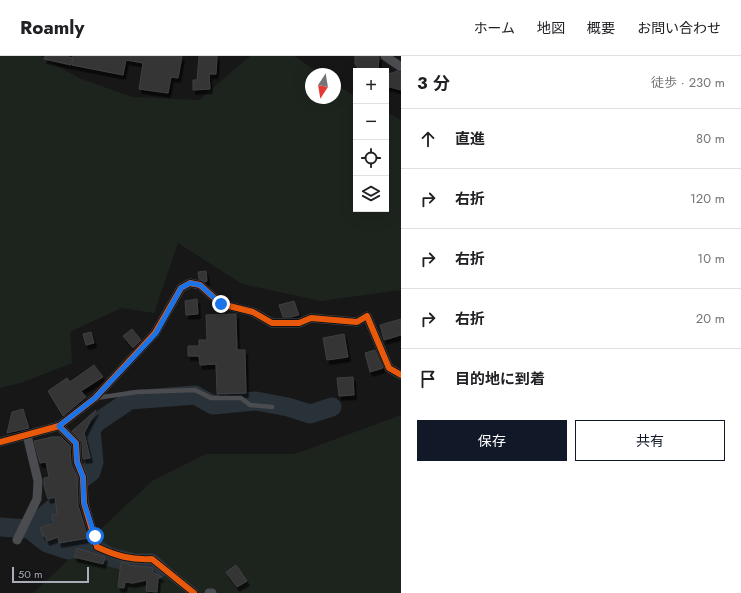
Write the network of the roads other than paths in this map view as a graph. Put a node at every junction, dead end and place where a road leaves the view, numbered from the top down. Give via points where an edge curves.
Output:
1 (385, 56) edge
2 (401, 67) edge
3 (401, 375) edge
4 (95, 398) junction
5 (272, 407) dead end
6 (59, 426) junction
7 (27, 435) junction
8 (0, 442) edge
9 (17, 540) dead end
10 (194, 593) edge
11 (209, 593) edge
12 (212, 593) edge

1 - 2 street
3 - 4 street via 389,368 367,316 357,322 311,318 298,323 272,323 253,312 221,304 200,285 190,283 181,288 156,333
4 - 5 lane via 137,392 195,390 211,398 241,398 250,405
4 - 6 street
6 - 7 street
6 - 10 street via 76,443 77,462 83,477 84,503 97,547 136,560 152,559
7 - 8 street
7 - 9 street via 38,481 37,499
11 - 12 street

